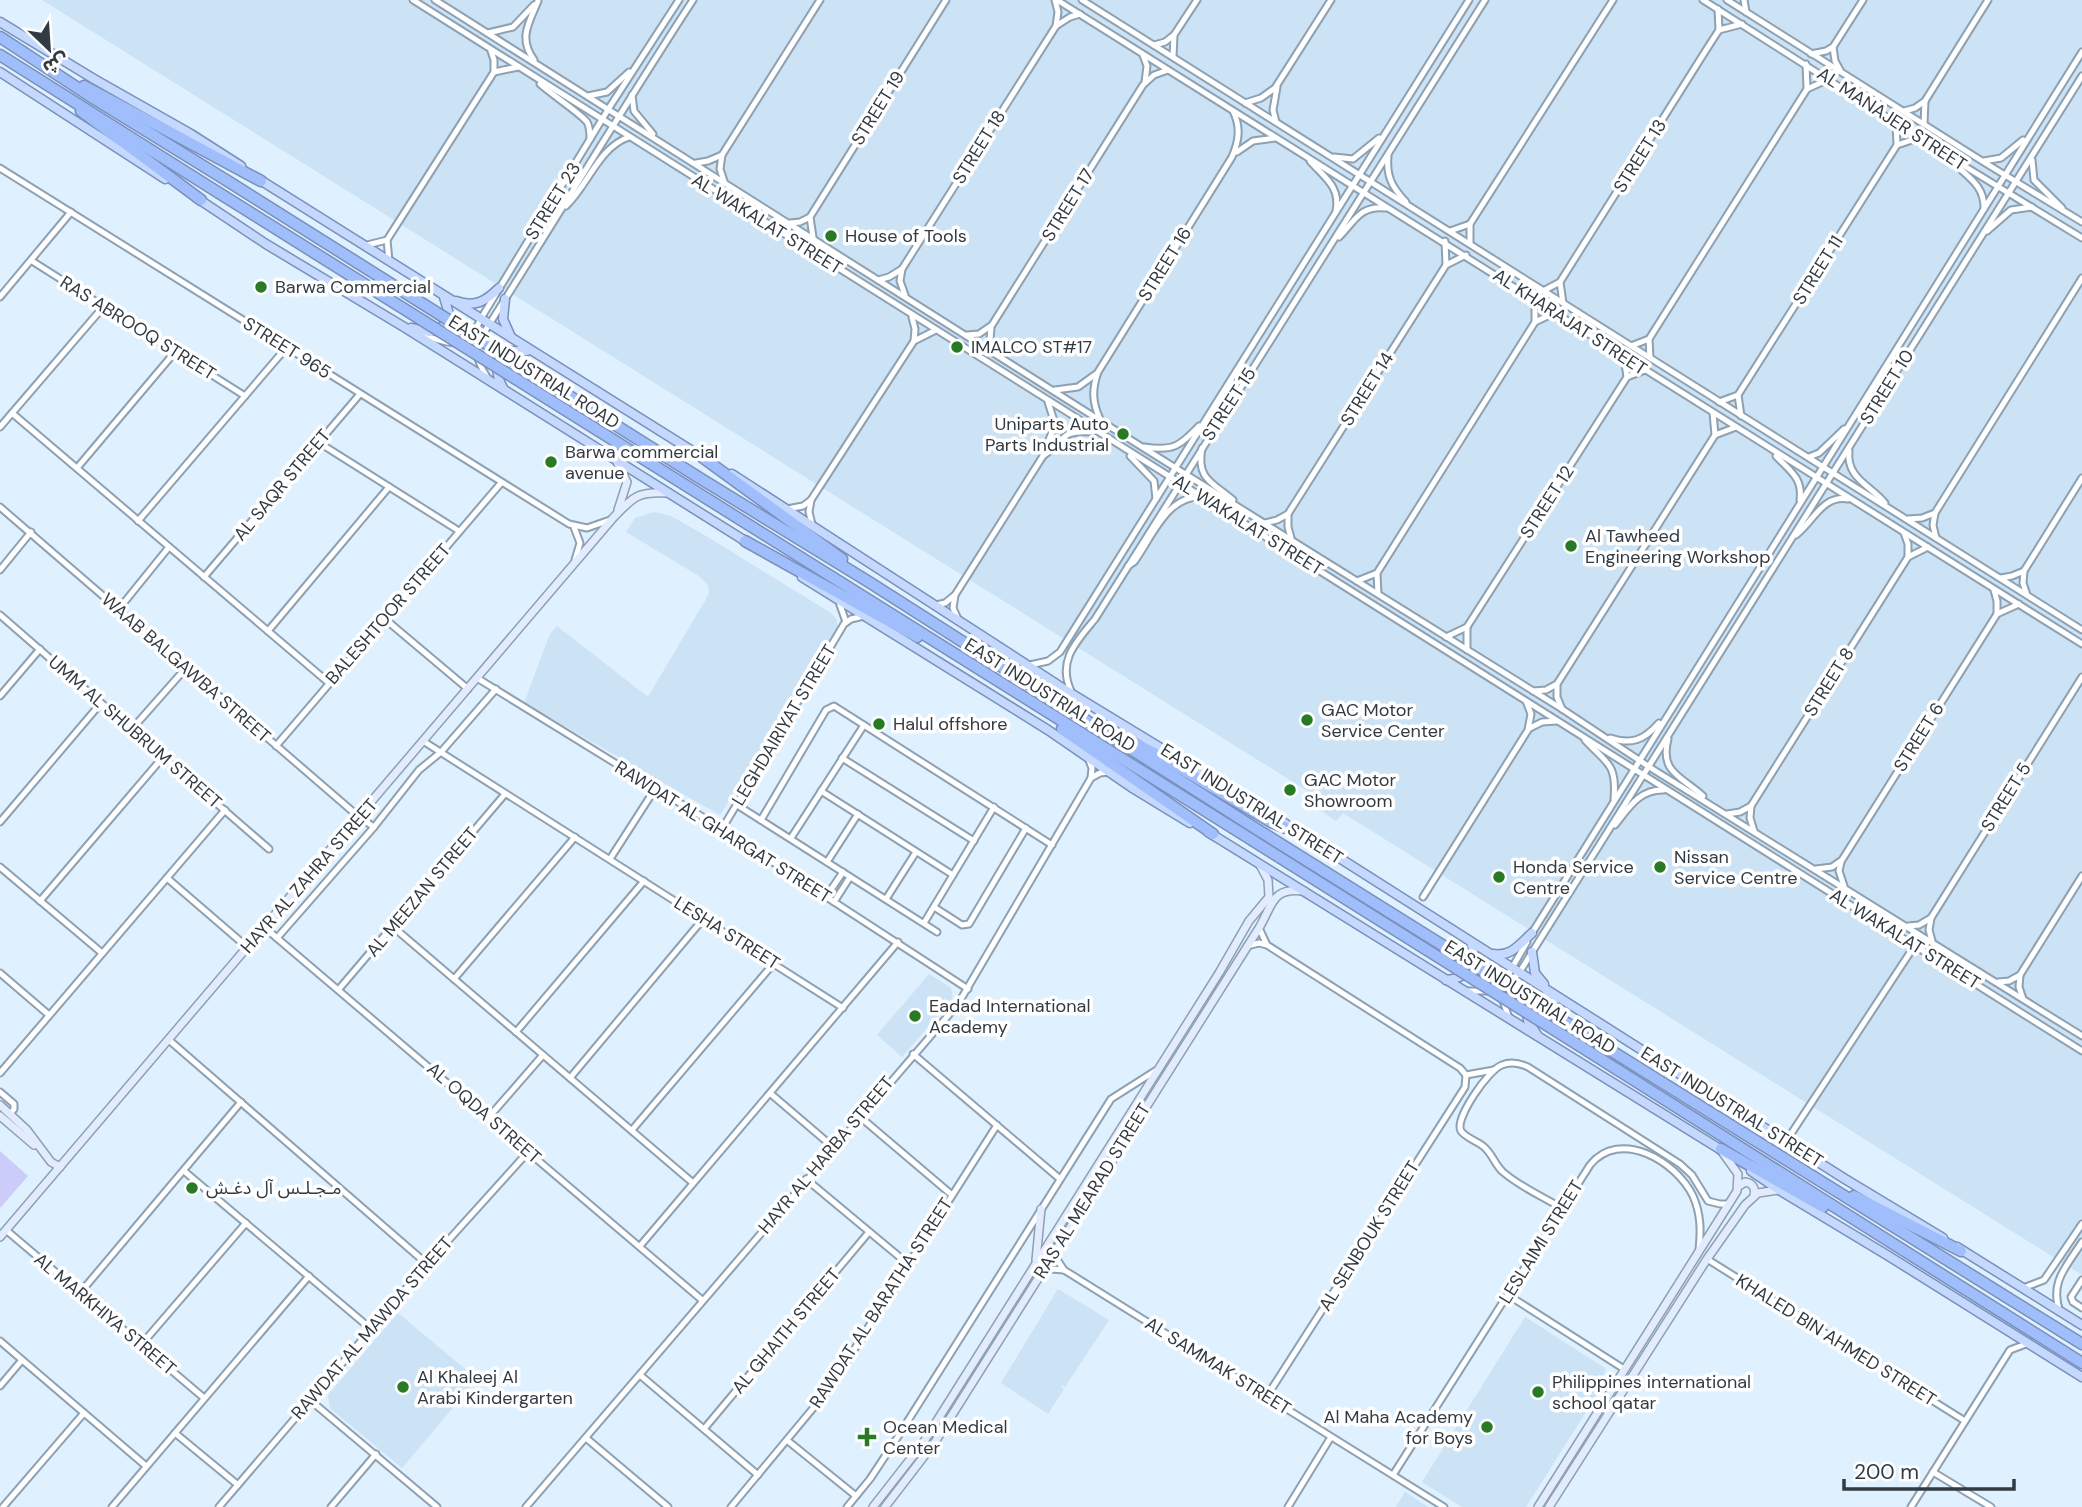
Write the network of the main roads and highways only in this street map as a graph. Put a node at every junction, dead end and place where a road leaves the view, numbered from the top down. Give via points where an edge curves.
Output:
1 (0, 22) edge
2 (0, 37) edge
3 (0, 55) edge
4 (0, 72) edge
5 (64, 77) junction
6 (56, 90) junction
7 (261, 181) junction
8 (201, 200) junction
9 (499, 288) road end
10 (444, 297) junction
11 (505, 299) road end
12 (404, 327) junction
13 (516, 342) junction
14 (536, 355) junction
15 (505, 390) junction
16 (702, 457) junction
17 (745, 541) junction
18 (869, 582) junction
19 (947, 649) junction
20 (1026, 664) joint
21 (1015, 693) junction
22 (1102, 730) junction
23 (1213, 834) junction
24 (1301, 834) junction
25 (1532, 933) road end
26 (1471, 942) junction
27 (1483, 951) junction
28 (1532, 952) road end
29 (1446, 980) junction
30 (1550, 992) junction
31 (1571, 1005) junction
32 (1540, 1039) junction
33 (1721, 1150) junction
34 (1828, 1185) junction
35 (1874, 1231) junction
36 (1961, 1251) junction
37 (2082, 1325) edge
38 (2082, 1344) edge
39 (2082, 1363) edge
40 (2082, 1377) edge

1 - 7 main road, EAST INDUSTRIAL ROAD via 191,134
2 - 5 highway, EAST INDUSTRIAL ROAD
3 - 6 highway, EAST INDUSTRIAL ROAD
4 - 8 main road, EAST INDUSTRIAL ROAD
5 - 7 highway
5 - 18 highway, EAST INDUSTRIAL ROAD, bridge
6 - 8 highway
6 - 19 highway, EAST INDUSTRIAL ROAD, bridge
7 - 10 main road, EAST INDUSTRIAL ROAD
8 - 12 main road, EAST INDUSTRIAL ROAD
9 - 10 main road via 472,305
10 - 12 main road via 449,318 442,328 430,332
10 - 13 main road, EAST INDUSTRIAL ROAD
11 - 13 main road via 503,319
12 - 15 main road, EAST INDUSTRIAL ROAD
13 - 14 main road, EAST INDUSTRIAL ROAD
14 - 15 main road via 517,350 503,355 497,372
14 - 16 main road, EAST INDUSTRIAL ROAD
15 - 17 main road, EAST INDUSTRIAL ROAD
16 - 18 highway
16 - 20 main road, EAST INDUSTRIAL ROAD
17 - 19 highway via 888,622
17 - 23 main road, EAST INDUSTRIAL ROAD via 1171,813
18 - 22 highway, EAST INDUSTRIAL ROAD
19 - 21 highway, EAST INDUSTRIAL ROAD
20 - 24 main road, EAST INDUSTRIAL STREET
21 - 23 highway
21 - 35 highway, EAST INDUSTRIAL ROAD, bridge
22 - 24 highway via 1154,752 1271,822
22 - 34 highway, EAST INDUSTRIAL ROAD, bridge
23 - 29 main road
24 - 26 main road, EAST INDUSTRIAL STREET
25 - 27 main road via 1507,954
26 - 27 main road, EAST INDUSTRIAL STREET
26 - 29 main road via 1472,968 1461,978
27 - 30 main road, EAST INDUSTRIAL STREET
28 - 30 main road via 1535,973
29 - 32 main road
30 - 31 main road, EAST INDUSTRIAL STREET
31 - 32 main road via 1544,996 1530,1004 1528,1021
31 - 36 main road, EAST INDUSTRIAL STREET
32 - 33 main road
33 - 35 highway
33 - 40 main road
34 - 36 highway
34 - 38 highway, EAST INDUSTRIAL ROAD
35 - 39 highway, EAST INDUSTRIAL ROAD
36 - 37 main road, EAST INDUSTRIAL STREET

